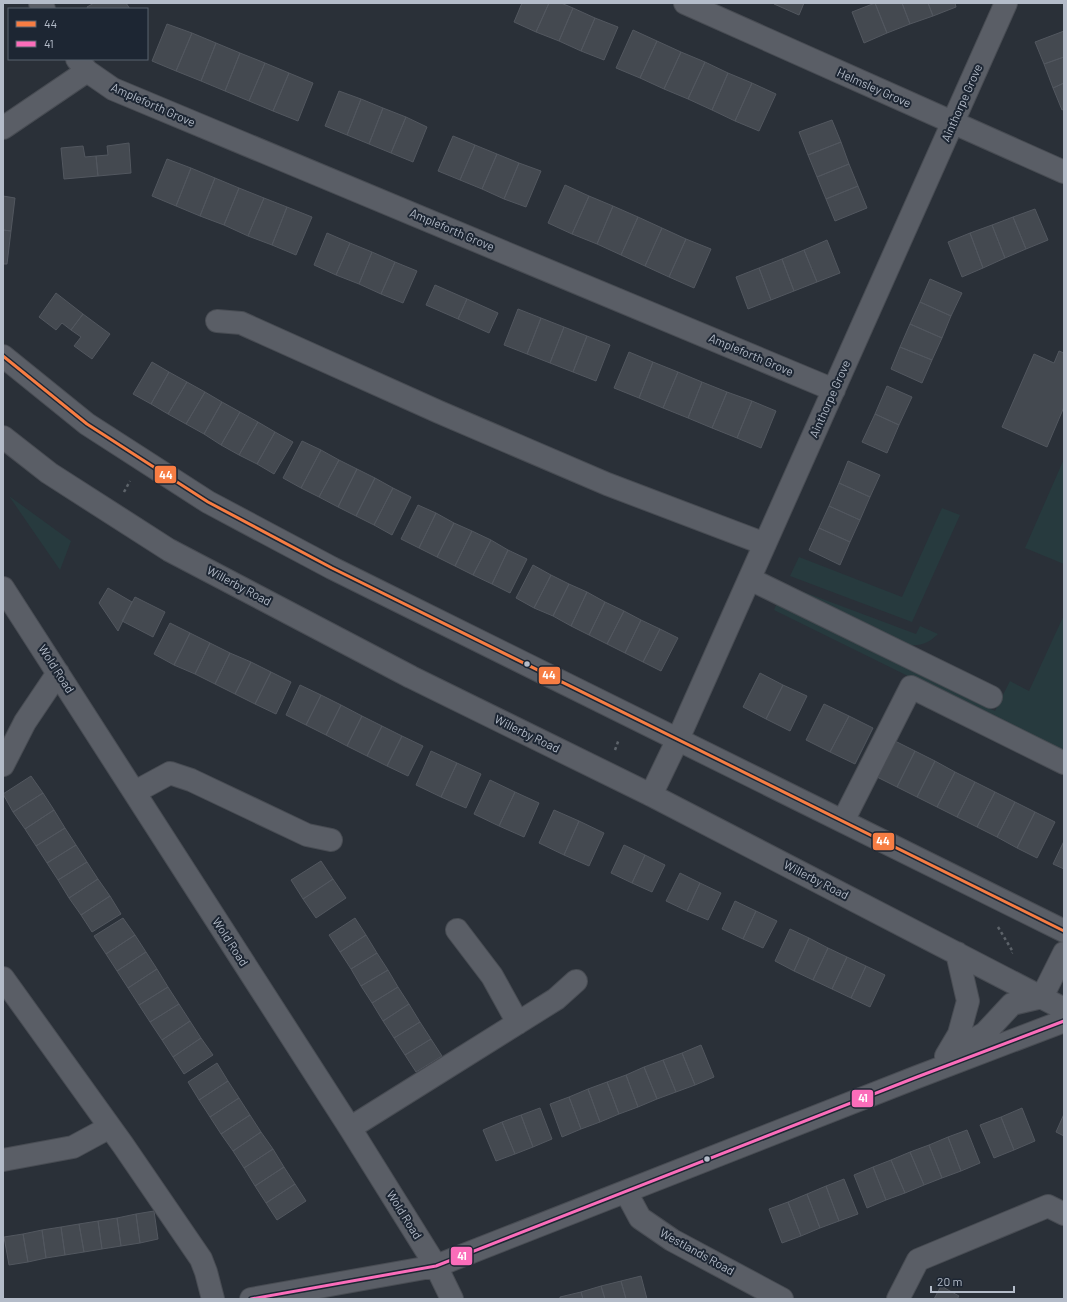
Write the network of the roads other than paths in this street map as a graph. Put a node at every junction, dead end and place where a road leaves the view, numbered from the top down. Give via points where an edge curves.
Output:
1 (685, 3) edge
2 (1006, 3) edge
3 (82, 65) edge
4 (953, 123) junction
5 (3, 128) edge
6 (1064, 172) edge
7 (217, 321) dead end
8 (3, 356) edge
9 (834, 390) junction
10 (3, 437) edge
11 (765, 544) junction
12 (750, 579) junction
13 (3, 588) edge
14 (58, 673) junction
15 (991, 698) dead end
16 (678, 739) junction
17 (1064, 763) edge
18 (3, 765) edge
19 (135, 792) junction
20 (651, 795) junction
21 (844, 821) junction
22 (331, 840) dead end
23 (457, 930) dead end
24 (1064, 931) edge
25 (957, 953) junction
26 (1064, 953) edge
27 (3, 978) edge
28 (576, 981) dead end
29 (1042, 997) junction
30 (1064, 1009) edge
31 (1064, 1021) edge
32 (518, 1023) junction
33 (946, 1055) junction
34 (917, 1076) junction
35 (110, 1127) junction
36 (350, 1128) junction
37 (3, 1160) edge
38 (626, 1192) junction
39 (1064, 1214) edge
40 (436, 1266) junction
41 (213, 1299) edge
42 (251, 1299) edge
43 (452, 1299) edge
44 (782, 1299) edge
45 (898, 1299) edge

1 - 4 street, Helmsley Grove
2 - 4 street, Ainthorpe Grove
3 - 5 street
3 - 9 street, Ampleforth Grove via 113,89
4 - 6 street, Helmsley Grove
4 - 9 street, Ainthorpe Grove
7 - 11 street via 241,323 607,484
8 - 16 street via 87,424 208,502 332,568
9 - 11 street, Ainthorpe Grove
10 - 20 street, Willerby Road via 48,473 169,550 411,677
11 - 12 street, Ainthorpe Grove
12 - 15 street
12 - 16 street, Ainthorpe Grove
13 - 14 street, Wold Road
14 - 18 street via 25,722
14 - 19 street, Wold Road
16 - 20 street, Ainthorpe Grove
16 - 21 street
17 - 21 street via 911,687
19 - 22 street via 170,773 191,780 307,835
19 - 36 street, Wold Road
20 - 25 street, Willerby Road
21 - 24 street
23 - 32 street via 492,976
25 - 29 street, Willerby Road
25 - 33 street via 968,1001 959,1034
26 - 29 street
27 - 35 street
28 - 32 street via 556,999
29 - 30 street, Willerby Road
29 - 33 street via 1012,1004 985,1033
31 - 34 street
32 - 36 street
33 - 34 street
34 - 38 street
35 - 37 street via 72,1147
35 - 41 street via 201,1259
36 - 40 street, Wold Road
38 - 40 street
38 - 44 street, Westlands Road via 640,1218 672,1240
39 - 45 street via 1048,1206 918,1260
40 - 42 street
40 - 43 street, Wold Road

